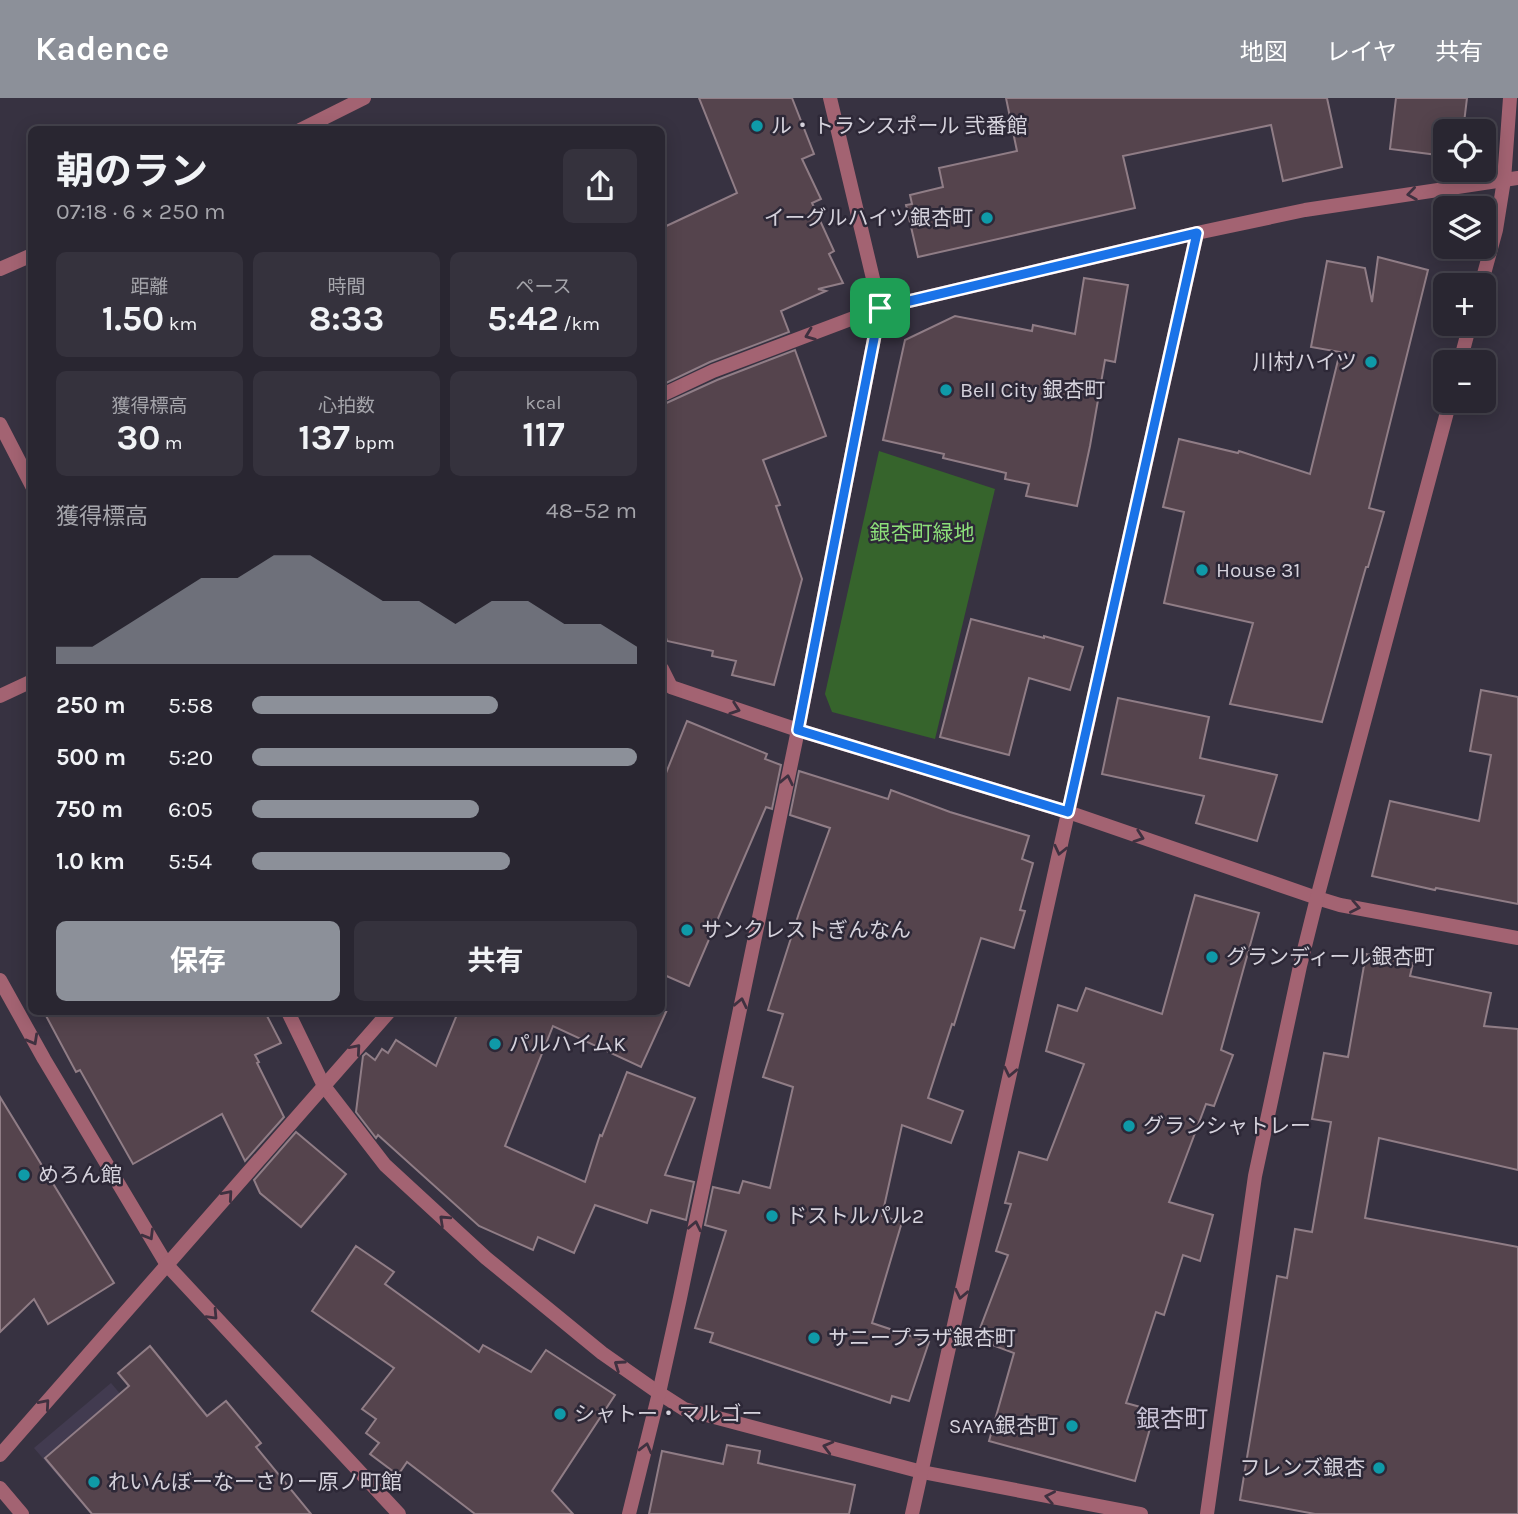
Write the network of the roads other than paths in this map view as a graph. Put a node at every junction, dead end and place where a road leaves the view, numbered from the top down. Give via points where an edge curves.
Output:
1 (364, 98) edge
2 (830, 98) edge
3 (1510, 98) edge
4 (308, 126) edge
5 (1511, 179) edge
6 (1197, 233) junction
7 (28, 257) edge
8 (0, 269) edge
9 (1484, 273) edge
10 (880, 308) junction
11 (665, 393) edge
12 (1447, 413) edge
13 (0, 424) edge
14 (28, 478) edge
15 (28, 683) edge
16 (666, 692) edge
17 (0, 696) edge
18 (798, 730) junction
19 (1068, 812) junction
20 (1317, 898) junction
21 (1518, 938) edge
22 (0, 980) edge
23 (289, 1015) edge
24 (386, 1015) edge
25 (324, 1086) junction
26 (167, 1265) junction
27 (659, 1394) junction
28 (0, 1455) edge
29 (922, 1472) junction
30 (0, 1488) edge
31 (22, 1514) edge
32 (399, 1514) edge
33 (629, 1514) edge
34 (912, 1514) edge
35 (1141, 1514) edge
36 (1207, 1514) edge

1 - 4 street
2 - 10 street
3 - 5 street
5 -> 6 street via 1305,210
5 - 9 street
6 - 10 street
6 - 19 street
7 - 8 street
10 -> 11 street
10 - 18 street
12 - 20 street
13 - 14 street
15 - 17 street
16 -> 18 street
18 - 19 street
27 -> 18 street
19 -> 20 street
19 -> 29 street
20 -> 21 street
20 - 36 street via 1255,1176
22 -> 26 street
23 - 25 street
25 -> 24 street
26 -> 25 street
27 -> 25 street via 486,1258 385,1165
28 -> 26 street
26 -> 32 street
29 -> 27 street via 684,1409
33 -> 27 street
29 - 34 street
35 -> 29 street
30 - 31 street

